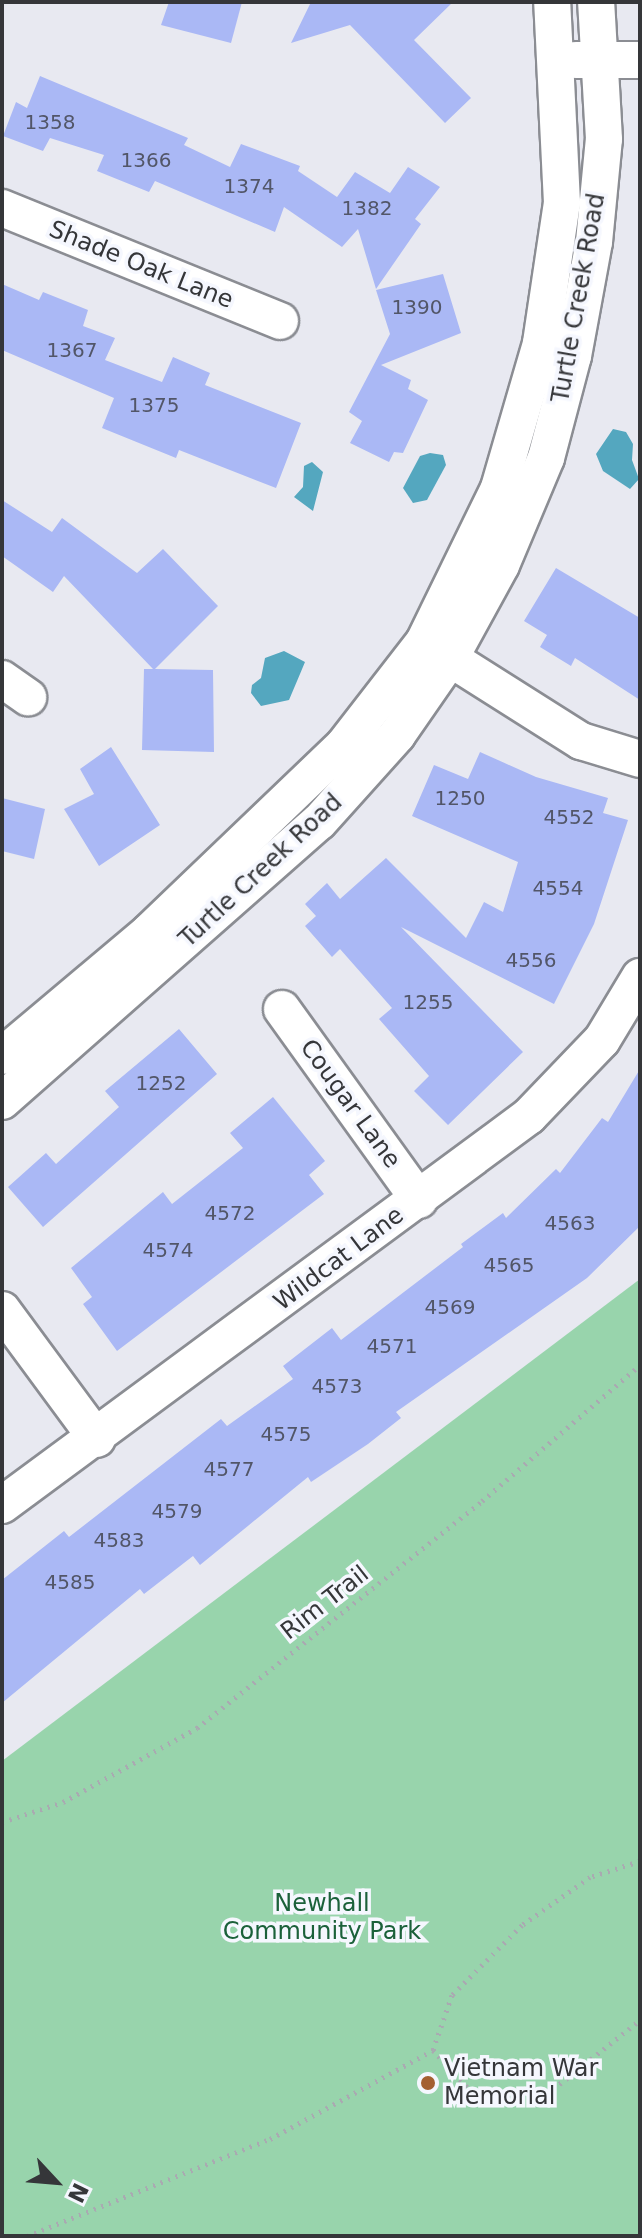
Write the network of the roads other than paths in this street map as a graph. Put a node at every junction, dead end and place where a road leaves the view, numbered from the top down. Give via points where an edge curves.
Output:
1 (552, 2) edge
2 (596, 2) edge
3 (559, 60) junction
4 (640, 60) edge
5 (599, 61) junction
6 (2, 208) edge
7 (280, 321) dead end
8 (437, 651) junction
9 (640, 759) edge
10 (640, 977) edge
11 (282, 1009) dead end
12 (2, 1056) edge
13 (2, 1101) edge
14 (419, 1200) junction
15 (2, 1310) edge
16 (97, 1439) junction
17 (2, 1505) edge

1 - 3 street, Turtle Creek Road
2 - 5 street, Turtle Creek Road
3 - 5 street
3 - 8 street, Turtle Creek Road via 562,203 541,343 499,488
4 - 5 street
5 - 8 street, Turtle Creek Road via 604,139 594,242 573,356 546,458 501,565
6 - 7 street, Shade Oak Lane
8 - 9 street via 581,741
8 - 12 street, Turtle Creek Road via 149,932
8 - 13 street, Turtle Creek Road via 397,735 319,822
10 - 14 street, Wildcat Lane via 602,1040 529,1116
11 - 14 street, Cougar Lane
14 - 16 street, Wildcat Lane
15 - 16 street
16 - 17 street, Wildcat Lane

